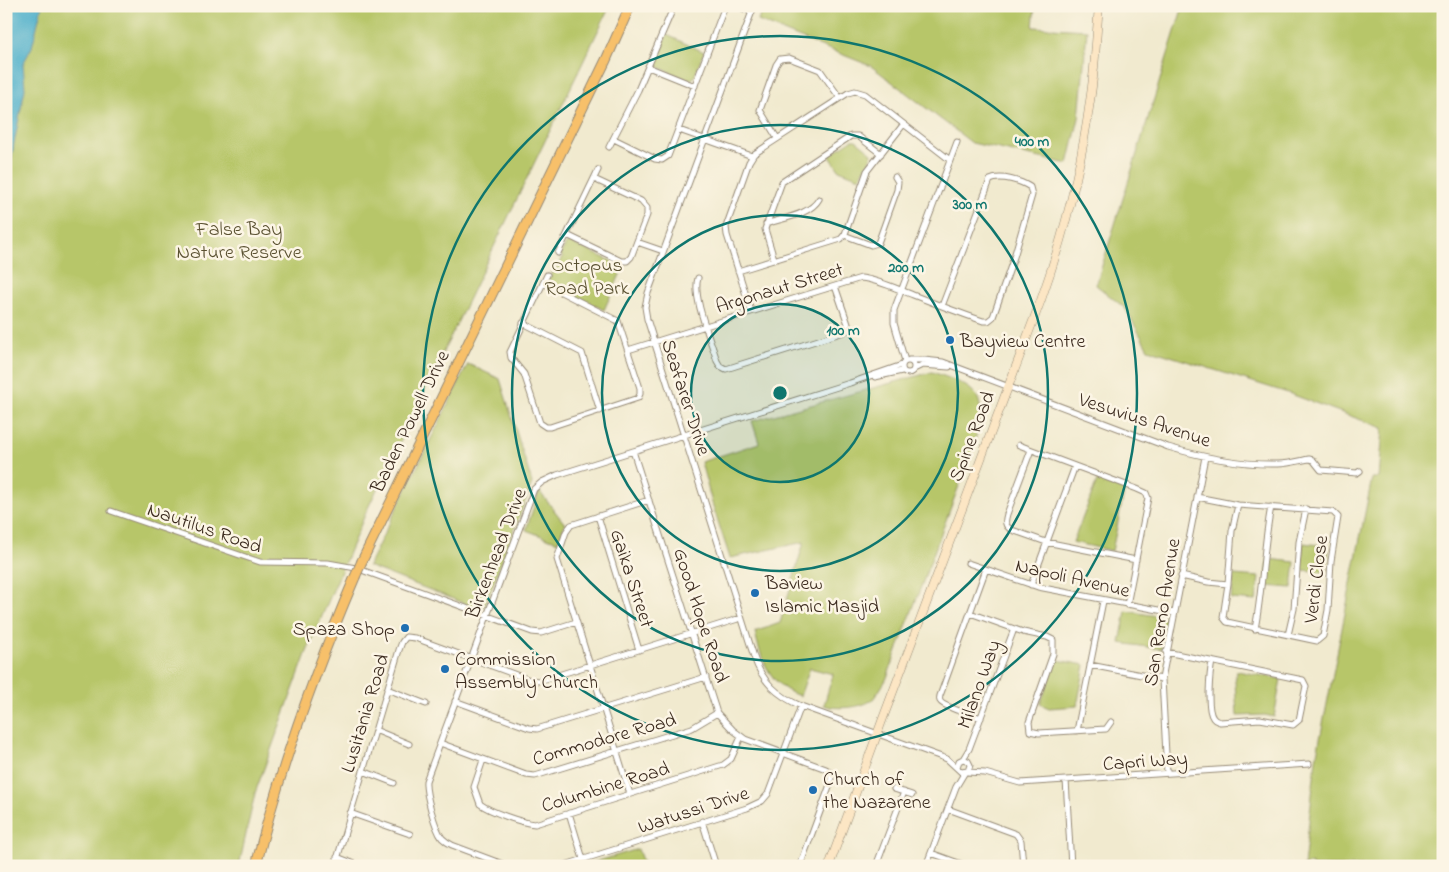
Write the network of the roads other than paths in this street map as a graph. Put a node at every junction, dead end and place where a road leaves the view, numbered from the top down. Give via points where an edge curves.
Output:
1 (630, 6) edge
2 (674, 6) edge
3 (725, 6) edge
4 (737, 6) edge
5 (1099, 6) edge
6 (753, 9) edge
7 (648, 67) junction
8 (695, 86) junction
9 (840, 98) junction
10 (903, 125) junction
11 (679, 130) junction
12 (777, 138) junction
13 (614, 139) junction
14 (705, 139) junction
15 (957, 142) dead end
16 (610, 147) dead end
17 (881, 154) junction
18 (752, 156) junction
19 (950, 160) junction
20 (598, 170) dead end
21 (895, 177) dead end
22 (594, 179) junction
23 (819, 198) dead end
24 (766, 224) junction
25 (567, 235) junction
26 (844, 235) junction
27 (637, 242) junction
28 (663, 251) junction
29 (558, 253) dead end
30 (774, 259) junction
31 (738, 270) junction
32 (547, 275) dead end
33 (698, 278) dead end
34 (543, 283) junction
35 (835, 286) junction
36 (902, 291) junction
37 (942, 306) junction
38 (751, 312) junction
39 (523, 323) junction
40 (706, 325) junction
41 (654, 342) junction
42 (628, 350) junction
43 (905, 364) junction
44 (955, 367) junction
45 (914, 368) junction
46 (1007, 387) junction
47 (600, 411) junction
48 (684, 435) junction
49 (1019, 445) dead end
50 (1031, 450) junction
51 (633, 451) junction
52 (1206, 457) junction
53 (1075, 466) junction
54 (1360, 471) dead end
55 (1197, 496) junction
56 (649, 500) junction
57 (1238, 505) junction
58 (1272, 507) junction
59 (1306, 510) junction
60 (111, 511) dead end
61 (598, 516) junction
62 (1046, 542) junction
63 (1136, 560) junction
64 (968, 563) dead end
65 (986, 570) junction
66 (1181, 576) junction
67 (1228, 584) junction
68 (1031, 585) junction
69 (1103, 601) junction
70 (1127, 605) junction
71 (970, 613) junction
72 (1174, 613) junction
73 (486, 616) junction
74 (741, 618) junction
75 (576, 622) junction
76 (1014, 629) junction
77 (1256, 629) junction
78 (692, 633) junction
79 (1288, 635) junction
80 (639, 650) junction
81 (1166, 652) junction
82 (471, 659) junction
83 (1212, 661) junction
84 (1090, 665) junction
85 (590, 666) junction
86 (706, 677) junction
87 (1162, 680) junction
88 (387, 690) junction
89 (456, 701) junction
90 (426, 704) dead end
91 (801, 706) junction
92 (603, 709) junction
93 (717, 713) junction
94 (981, 718) junction
95 (1111, 722) dead end
96 (375, 730) junction
97 (1077, 731) junction
98 (877, 733) junction
99 (741, 737) junction
100 (440, 743) junction
101 (409, 744) dead end
102 (617, 752) junction
103 (784, 753) junction
104 (947, 759) junction
105 (484, 760) junction
106 (965, 761) junction
107 (1309, 764) dead end
108 (958, 769) junction
109 (362, 771) junction
110 (966, 772) junction
111 (985, 773) junction
112 (1167, 773) junction
113 (1066, 780) junction
114 (958, 782) junction
115 (394, 783) dead end
116 (894, 789) dead end
117 (904, 792) junction
118 (630, 794) junction
119 (912, 795) dead end
120 (948, 809) junction
121 (350, 813) junction
122 (569, 813) junction
123 (702, 821) junction
124 (410, 834) dead end
125 (931, 853) junction
126 (337, 857) junction
127 (583, 859) junction
128 (501, 865) edge
129 (256, 866) edge
130 (335, 866) edge
131 (360, 866) edge
132 (508, 866) edge
133 (562, 866) edge
134 (716, 866) edge
135 (800, 866) edge
136 (829, 866) edge
137 (876, 866) edge
138 (926, 866) edge
139 (967, 866) edge
140 (1023, 866) edge
141 (1071, 866) edge

1 - 129 main road, Baden Powell Drive, bridge via 362,560 300,716
2 - 7 street
3 - 8 street
4 - 6 street
5 - 46 main road, Spine Road via 1091,100 1073,193 1050,274
6 - 14 street, Seafarer Drive
7 - 8 street
7 - 13 street
8 - 11 street
9 - 10 street via 852,91 862,92
9 - 12 street
9 - 12 street via 820,70 789,58 780,59 760,110
10 - 17 street
10 - 19 street
11 - 13 street via 670,153 662,160
11 - 14 street
12 - 18 street
13 - 16 street
14 - 18 street
14 - 28 street, Seafarer Drive
15 - 19 street
17 - 24 street via 858,136 851,136 784,179
17 - 26 street via 867,172
18 - 31 street via 726,227
19 - 36 street
20 - 22 street
21 - 26 street via 897,190 878,243 871,245
22 - 25 street
22 - 27 street via 644,204 648,211
23 - 24 street via 807,210
24 - 30 street
25 - 27 street via 624,262 632,257
25 - 29 street
26 - 30 street via 839,240
27 - 28 street
28 - 41 street, Seafarer Drive via 645,307
30 - 31 street
31 - 38 street
32 - 34 street
33 - 40 street via 697,296
34 - 39 street
34 - 42 street via 618,321
35 - 36 street, Argonaut Street via 861,278
35 - 38 street, Argonaut Street
35 - 40 street via 848,324 844,332 728,369 722,368 717,361
36 - 37 street, Argonaut Street
36 - 43 street via 893,317
37 - 37 street, Argonaut Street via 990,180 997,178 1030,187 1032,195 993,317 984,321
38 - 40 street, Argonaut Street
39 - 47 street via 582,353
39 - 47 street via 510,355 524,374 540,424 550,427
40 - 41 street, Argonaut Street
41 - 42 street, Argonaut Street
41 - 48 street, Seafarer Drive
42 - 47 street via 640,396
43 - 44 street, Birkenhead Drive via 933,360
43 - 45 street via 913,363
43 - 45 street, Birkenhead Drive via 910,373
43 - 48 street, Birkenhead Drive
44 - 45 street, Birkenhead Drive via 922,365
44 - 46 street, Birkenhead Drive
46 - 52 street, Vesuvius Avenue via 1168,447
46 - 98 main road, Spine Road
48 - 51 street, Birkenhead Drive
48 - 74 street, Seafarer Drive
49 - 50 street
50 - 53 street
50 - 62 street via 1005,522 1012,530
51 - 56 street, Good Hope Road
51 - 73 street, Birkenhead Drive via 548,478 538,485 530,498
52 - 54 street, Vesuvius Avenue via 1267,464 1309,459 1321,470
52 - 55 street, San Remo Avenue
53 - 62 street
53 - 63 street via 1137,488 1147,495
55 - 57 street, Verdi Close
55 - 66 street, San Remo Avenue
56 - 61 street
56 - 78 street, Good Hope Road
57 - 58 street, Verdi Close
57 - 67 street, Verdi Close via 1232,531
58 - 59 street, Verdi Close
58 - 77 street
59 - 79 street
59 - 79 street, Verdi Close via 1333,512 1338,517 1327,623 1324,636 1319,640
60 - 73 street, Nautilus Road via 260,562 347,565
61 - 75 street via 569,528 558,554 558,564
61 - 80 street, Gaika Street
62 - 63 street
62 - 68 street
63 - 70 street
64 - 65 street, Napoli Avenue
65 - 68 street, Napoli Avenue
65 - 71 street
66 - 67 street
66 - 72 street, San Remo Avenue
67 - 77 street, Verdi Close via 1224,620
68 - 69 street, Napoli Avenue
69 - 70 street, Napoli Avenue
69 - 84 street
70 - 72 street, Napoli Avenue
71 - 76 street
71 - 94 street via 940,699 942,703
72 - 81 street, San Remo Avenue
73 - 75 street, Nautilus Road via 537,633
73 - 82 street, Birkenhead Drive
74 - 78 street
74 - 91 street, Seafarer Drive via 764,680 781,696
75 - 85 street
76 - 94 street, Milano Way
76 - 97 street via 1047,636 1054,643 1054,654 1029,729 1034,733
77 - 79 street, Verdi Close
78 - 80 street
78 - 86 street, Good Hope Road
80 - 85 street
81 - 83 street
81 - 87 street, San Remo Avenue
82 - 85 street via 539,681
82 - 88 street, Lusitania Road via 406,637 400,646
82 - 89 street
83 - 83 street via 1209,680 1215,720 1260,719 1293,725 1299,720 1306,686 1303,680
84 - 87 street
84 - 97 street
85 - 92 street
86 - 92 street
86 - 93 street, Good Hope Road
87 - 112 street, San Remo Avenue
88 - 90 street
88 - 96 street, Lusitania Road
89 - 92 street via 534,729
89 - 100 street
91 - 98 street, Seafarer Drive
91 - 103 street, Watussi Drive
92 - 102 street
93 - 99 street, Good Hope Road
93 - 102 street, Commodore Road via 692,728
94 - 106 street, Milano Way
95 - 97 street via 1106,729
96 - 101 street
96 - 109 street, Lusitania Road
98 - 104 street, Capri Way
98 - 136 main road, Spine Road
99 - 103 street, Good Hope Road
99 - 118 street, Columbine Road via 727,763
100 - 105 street, Commodore Road
100 - 128 street via 426,787 440,836 452,845
102 - 105 street, Commodore Road via 535,776
102 - 118 street
103 - 123 street, Watussi Drive via 768,794 762,801
103 - 135 street, Good Hope Road via 826,769 832,777
104 - 106 street, Capri Way
104 - 108 street, Capri Way
105 - 122 street, Columbine Road via 474,787 478,801 484,806 532,824
106 - 108 street via 958,763
106 - 110 street via 970,767
106 - 111 street, Capri Way
107 - 112 street, Capri Way
108 - 110 street, Capri Way
108 - 114 street
109 - 115 street
109 - 121 street, Lusitania Road
110 - 111 street, Capri Way
110 - 114 street
111 - 113 street, Capri Way via 1020,783
112 - 113 street, Capri Way
113 - 141 street
114 - 120 street
116 - 117 street
117 - 119 street
117 - 137 street
118 - 122 street, Columbine Road
120 - 125 street
120 - 140 street via 1016,834 1021,841
121 - 124 street
121 - 126 street, Lusitania Road
122 - 127 street
123 - 127 street, Watussi Drive
123 - 134 street
125 - 138 street
125 - 139 street
126 - 130 street, Lusitania Road
126 - 131 street
127 - 133 street, Watussi Drive
128 - 132 street

